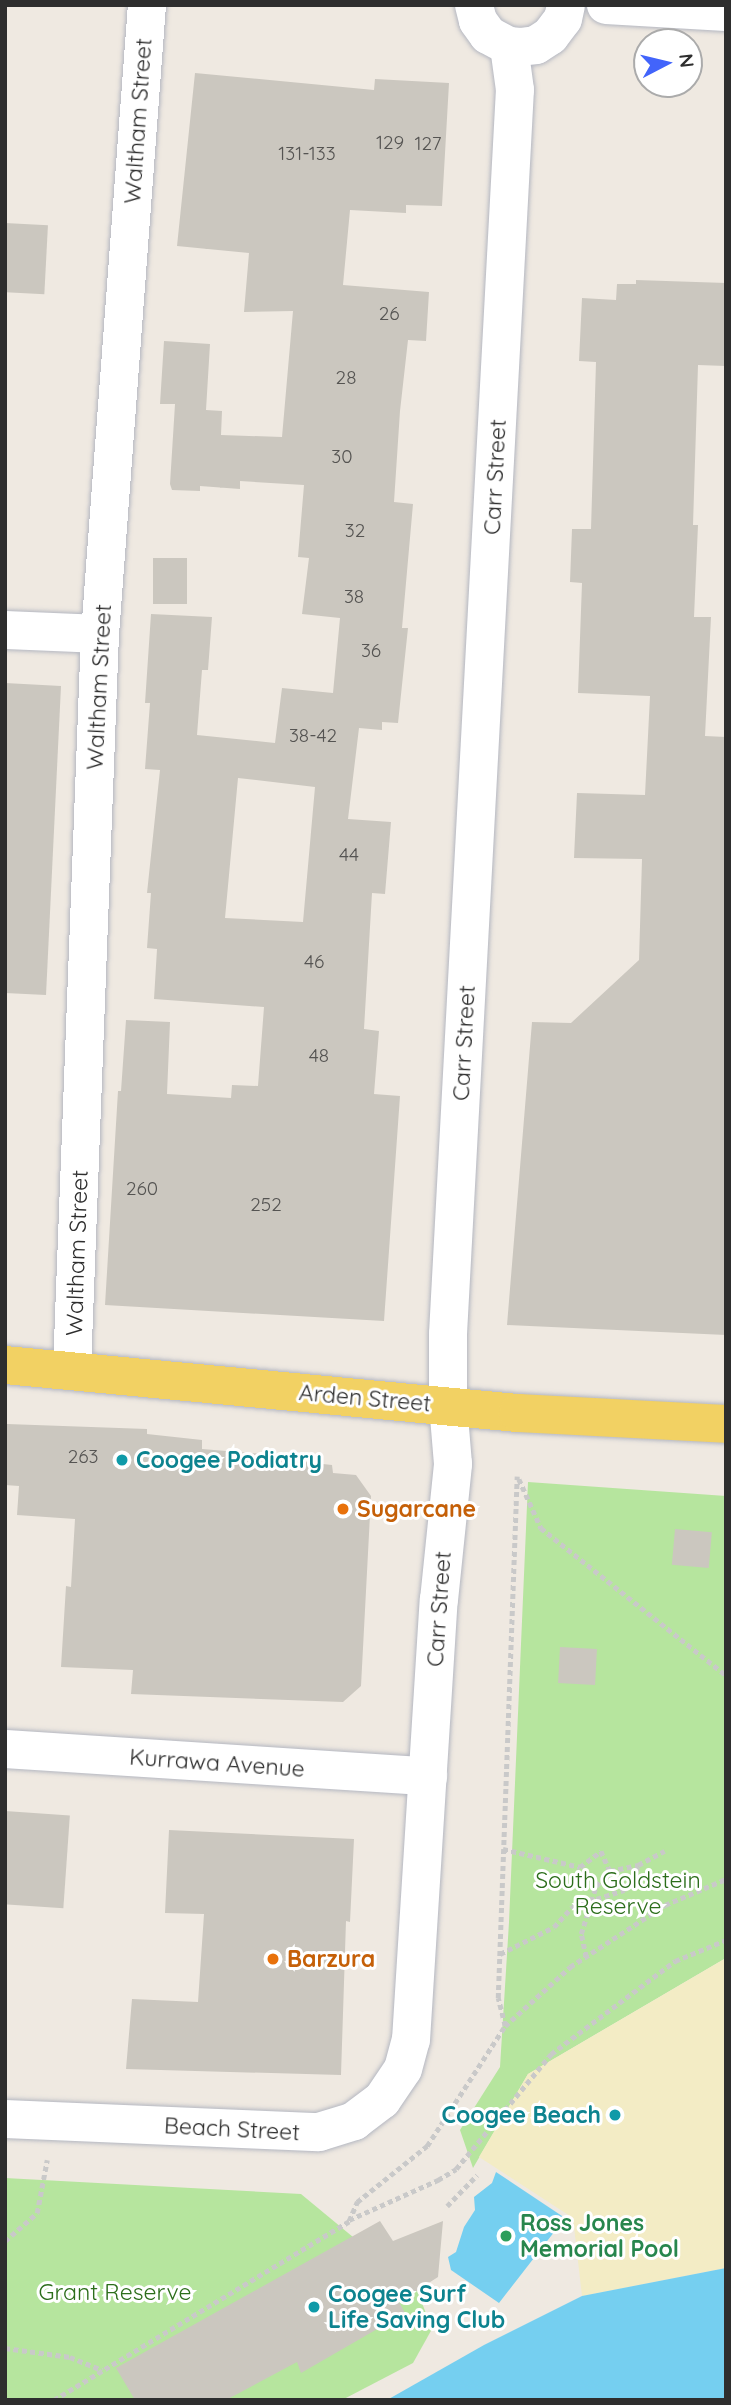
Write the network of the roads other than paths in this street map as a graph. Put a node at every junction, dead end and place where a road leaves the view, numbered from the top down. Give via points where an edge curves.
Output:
1 (147, 5) edge
2 (474, 5) edge
3 (566, 5) edge
4 (606, 5) edge
5 (726, 12) edge
6 (509, 46) junction
7 (5, 630) edge
8 (100, 634) junction
9 (5, 1365) edge
10 (72, 1369) junction
11 (448, 1405) junction
12 (726, 1424) edge
13 (5, 1749) edge
14 (428, 1776) junction
15 (411, 2040) joint
16 (5, 2119) edge

1 - 8 street, Waltham Street
2 - 6 street via 488,35
3 - 6 street via 563,19 550,36 536,45
4 - 5 street
6 - 11 street, Carr Street via 515,90
7 - 8 street
8 - 10 street, Waltham Street
9 - 10 main road, Arden Street
10 - 11 main road, Arden Street
11 - 12 main road, Arden Street
11 - 14 street, Carr Street via 453,1464
13 - 14 street, Kurrawa Avenue
14 - 15 street, Carr Street
15 - 16 street, Beach Street via 403,2069 382,2100 336,2129 295,2132

